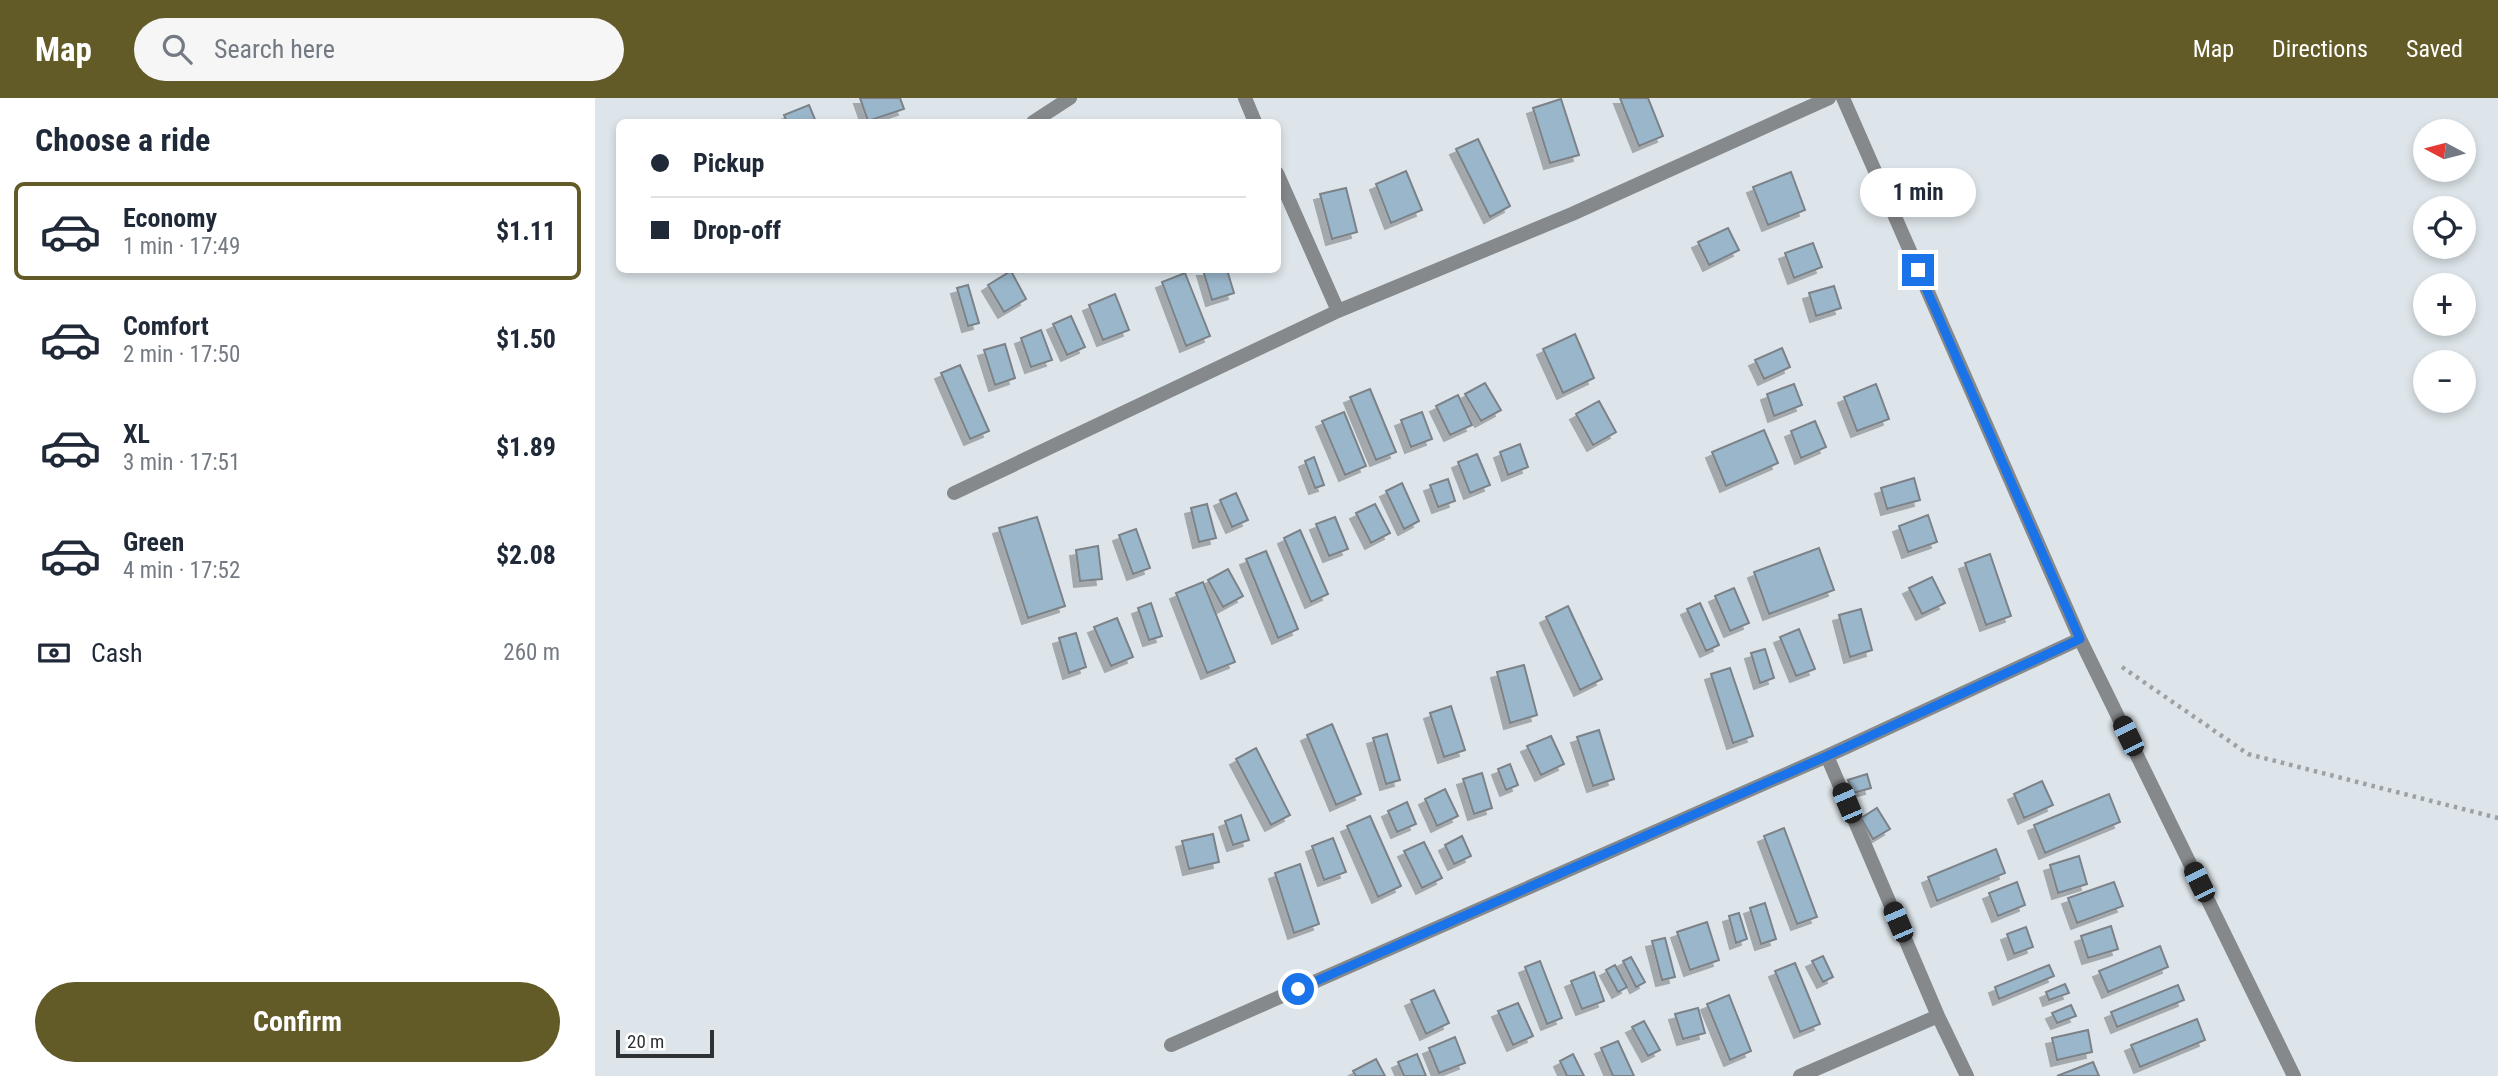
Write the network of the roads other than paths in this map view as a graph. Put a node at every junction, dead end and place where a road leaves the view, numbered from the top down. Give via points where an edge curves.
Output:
1 (1070, 98) edge
2 (1245, 98) edge
3 (1829, 98) edge
4 (1843, 98) edge
5 (1038, 119) edge
6 (1254, 119) edge
7 (1281, 182) edge
8 (1338, 312) junction
9 (954, 493) dead end
10 (2080, 639) junction
11 (1827, 756) junction
12 (1938, 1016) junction
13 (1171, 1045) dead end
14 (1800, 1076) edge
15 (1967, 1076) edge
16 (2294, 1076) edge

1 - 5 street
2 - 6 street
3 - 8 street via 1572,214
4 - 10 street
7 - 8 street
8 - 9 street
10 - 11 street
10 - 16 street
11 - 12 street
11 - 13 street
12 - 14 street
12 - 15 street

